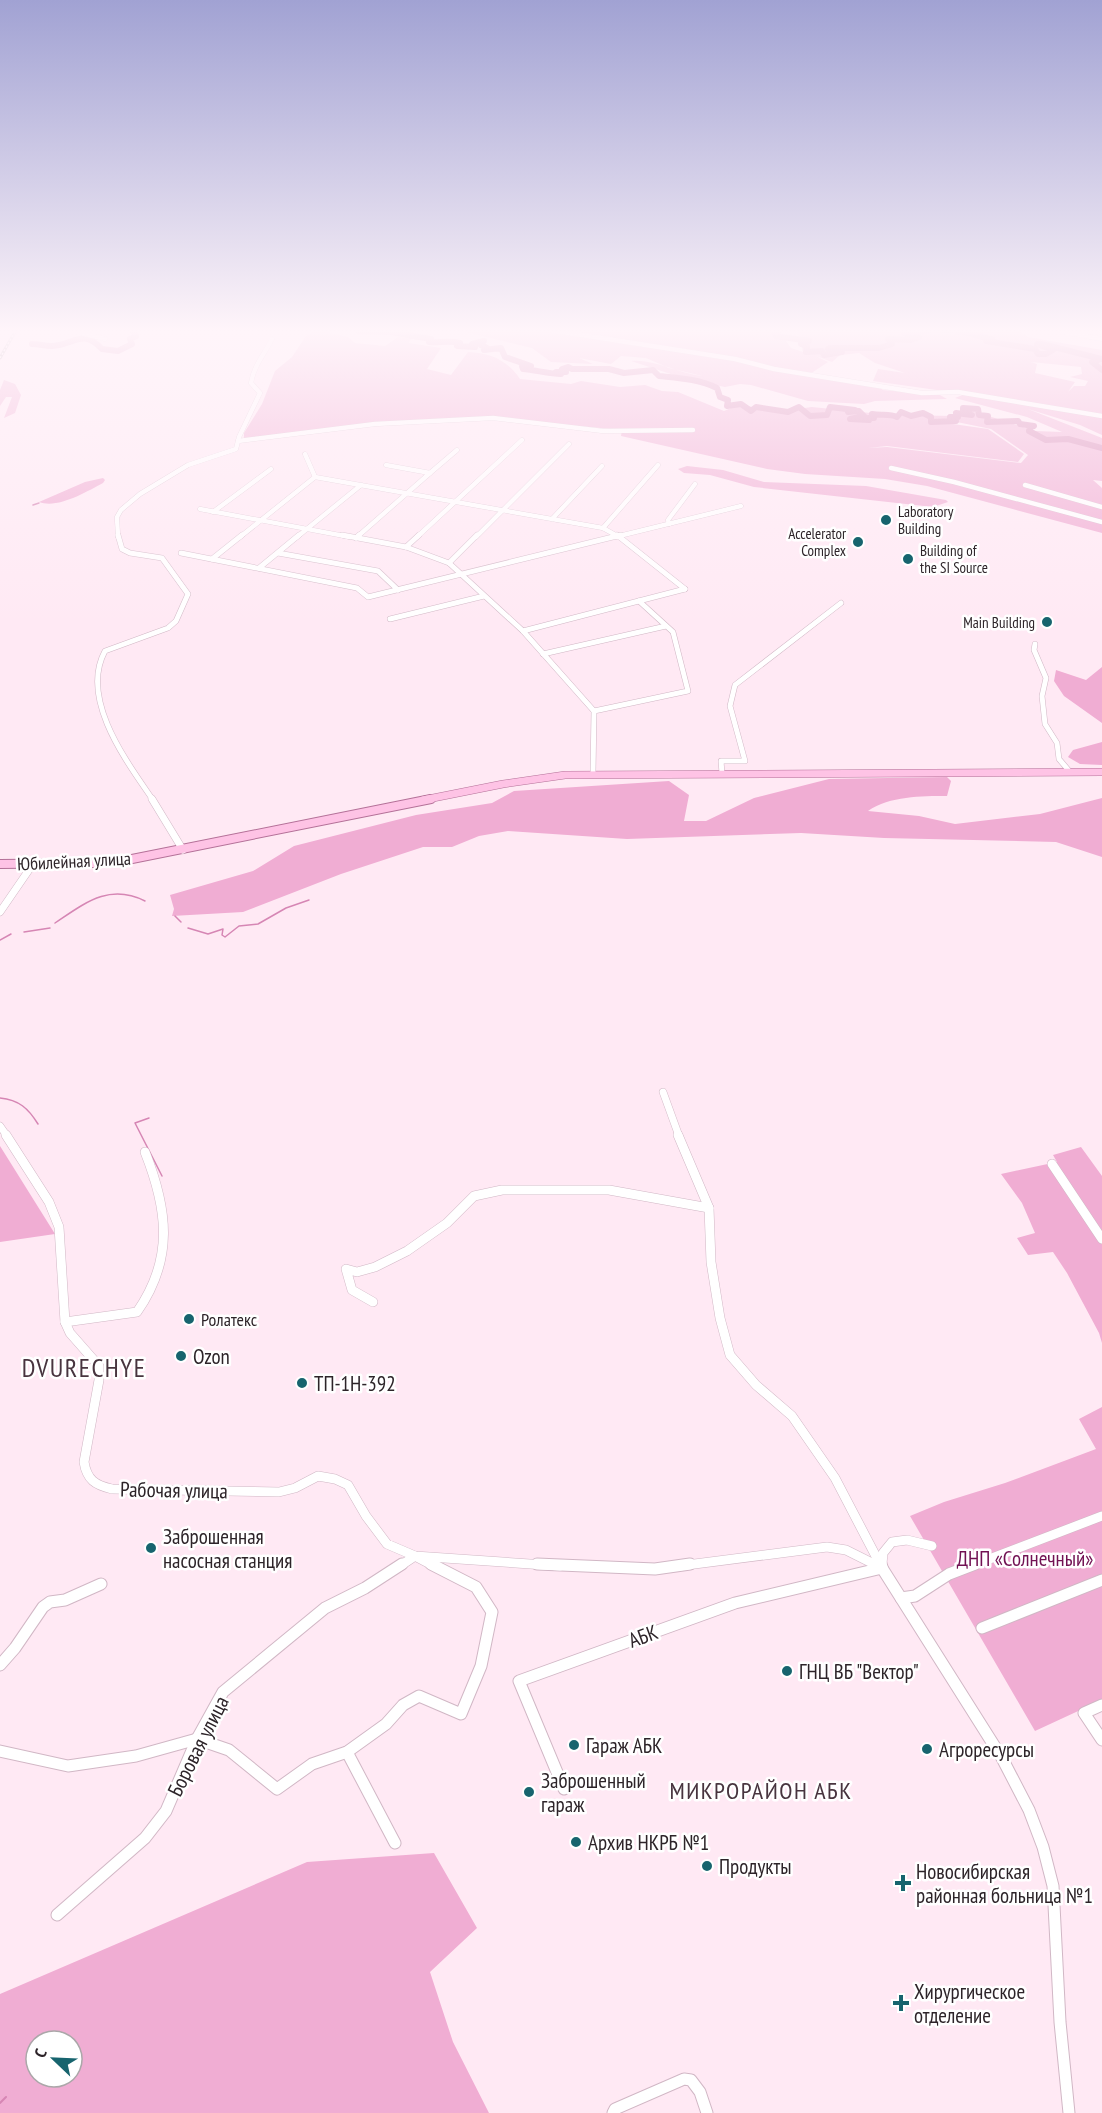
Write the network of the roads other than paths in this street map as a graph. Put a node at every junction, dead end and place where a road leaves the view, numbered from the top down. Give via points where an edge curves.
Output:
1 (244, 429) edge
2 (338, 429) edge
3 (590, 429) edge
4 (693, 430) dead end
5 (522, 440) dead end
6 (238, 441) junction
7 (569, 444) dead end
8 (457, 450) dead end
9 (305, 454) dead end
10 (386, 465) dead end
11 (658, 465) dead end
12 (602, 466) dead end
13 (891, 468) dead end
14 (271, 469) dead end
15 (430, 473) junction
16 (315, 477) junction
17 (695, 484) dead end
18 (361, 485) junction
19 (1025, 485) dead end
20 (407, 493) junction
21 (454, 502) junction
22 (741, 506) dead end
23 (1102, 507) edge
24 (200, 509) dead end
25 (502, 510) junction
26 (213, 512) junction
27 (552, 519) junction
28 (260, 520) junction
29 (1102, 522) edge
30 (669, 524) junction
31 (603, 528) junction
32 (307, 529) junction
33 (618, 536) junction
34 (356, 538) junction
35 (406, 547) junction
36 (181, 553) dead end
37 (278, 553) junction
38 (212, 559) junction
39 (449, 563) junction
40 (259, 568) junction
41 (460, 574) junction
42 (398, 590) junction
43 (484, 597) junction
44 (639, 601) junction
45 (841, 603) dead end
46 (390, 619) dead end
47 (666, 626) junction
48 (523, 631) junction
49 (1035, 644) dead end
50 (543, 654) junction
51 (594, 711) junction
52 (722, 772) junction
53 (1070, 772) junction
54 (1102, 772) edge
55 (593, 773) junction
56 (183, 850) junction
57 (0, 864) edge
58 (33, 864) junction
59 (0, 912) edge
60 (663, 1092) dead end
61 (0, 1126) edge
62 (145, 1152) dead end
63 (1052, 1164) dead end
64 (709, 1208) junction
65 (1102, 1239) edge
66 (373, 1302) dead end
67 (65, 1322) junction
68 (1102, 1516) edge
69 (932, 1546) dead end
70 (415, 1556) junction
71 (882, 1568) junction
72 (1102, 1580) edge
73 (100, 1584) dead end
74 (901, 1598) junction
75 (982, 1628) dead end
76 (0, 1665) edge
77 (1102, 1705) edge
78 (197, 1739) junction
79 (1102, 1740) edge
80 (0, 1751) edge
81 (347, 1752) junction
82 (564, 1789) dead end
83 (395, 1843) dead end
84 (57, 1915) dead end
85 (613, 2113) edge
86 (707, 2113) edge
87 (1069, 2113) edge

1 - 6 street
2 - 6 street
3 - 4 street
5 - 21 street
6 - 56 street via 230,453 195,462 158,482 122,508 117,518 122,549 162,558 188,594 176,621 168,628 105,651 98,677 98,698 112,733
7 - 25 street
8 - 15 street
9 - 16 street
10 - 15 street
11 - 31 street
12 - 27 street
13 - 29 street
14 - 26 street
15 - 20 street
16 - 18 street
16 - 28 street
17 - 30 street via 668,520
18 - 20 street
18 - 32 street
19 - 23 street
20 - 21 street
20 - 34 street
21 - 25 street
21 - 35 street
22 - 30 street
24 - 26 street
25 - 27 street
25 - 39 street
26 - 28 street
27 - 31 street
28 - 32 street
28 - 38 street
30 - 33 street
31 - 33 street
32 - 34 street
32 - 37 street
33 - 41 street
33 - 44 street via 685,589
34 - 35 street
35 - 39 street
36 - 38 street
37 - 40 street
37 - 42 street via 378,572
38 - 40 street
39 - 41 street
40 - 42 street via 357,588 368,597
41 - 42 street
41 - 43 street
43 - 46 street
43 - 48 street
44 - 47 street
44 - 48 street
45 - 52 street via 735,685 730,706 745,761 721,761
47 - 50 street
47 - 51 street via 673,632 688,691
48 - 50 street
49 - 53 street via 1046,678 1042,696 1045,724 1057,743 1058,759
50 - 51 street
51 - 55 street
52 - 53 main road, Юбилейная улица
52 - 55 main road, Юбилейная улица
53 - 54 main road, Юбилейная улица
55 - 56 main road, Юбилейная улица via 502,784
56 - 58 main road, Юбилейная улица via 115,862
57 - 58 main road, Юбилейная улица
58 - 59 street
60 - 64 street
61 - 67 street via 49,1202 59,1227
62 - 67 street via 159,1199 165,1244 146,1301 137,1312
63 - 65 street
64 - 66 street via 609,1190 502,1190 474,1197 447,1223 406,1251 375,1267 357,1272 346,1269 352,1290
64 - 71 street via 711,1262 730,1355 756,1385 792,1416 835,1478
67 - 70 street, Рабочая улица via 99,1366 84,1462 86,1476 94,1485 112,1489 279,1492 318,1476 335,1479 348,1485 387,1544
68 - 74 street via 949,1574 915,1596
69 - 71 street via 897,1539 884,1547
70 - 71 street via 655,1569 827,1547 846,1550
70 - 78 street, Боровая улица via 325,1608 222,1692
70 - 81 street via 476,1587 492,1612 481,1666 461,1714 419,1696
71 - 74 street
71 - 82 street, АБК via 735,1603 519,1681
72 - 75 street
73 - 76 street via 43,1607
74 - 87 street via 1002,1758 1043,1847 1053,1886
77 - 79 street via 1084,1713
78 - 80 street via 136,1756 68,1766
78 - 81 street via 229,1750 277,1789 312,1764
78 - 84 street, Боровая улица via 166,1811 145,1838
81 - 83 street
85 - 86 street via 684,2079 691,2080 700,2092

